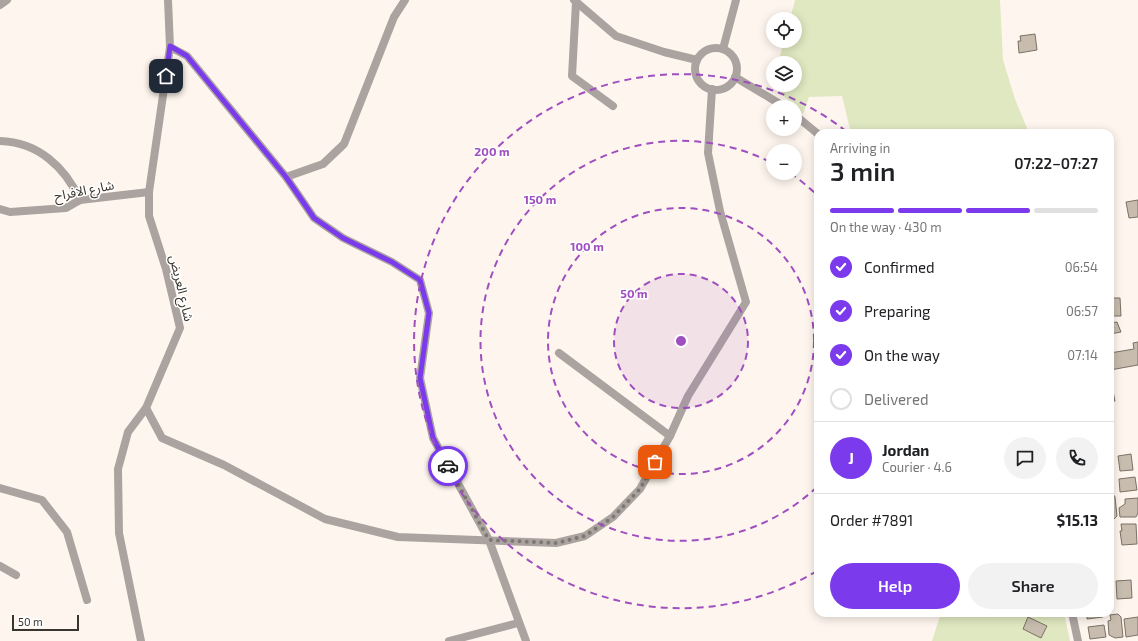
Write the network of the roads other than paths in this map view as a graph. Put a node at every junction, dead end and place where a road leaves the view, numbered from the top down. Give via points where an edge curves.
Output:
1 (7, 0) edge
2 (168, 0) edge
3 (405, 0) edge
4 (736, 0) edge
5 (575, 1) edge
6 (0, 4) edge
7 (170, 46) junction
8 (723, 49) junction
9 (697, 60) junction
10 (735, 77) junction
11 (712, 89) junction
12 (773, 100) edge
13 (613, 106) dead end
14 (802, 121) edge
15 (814, 131) edge
16 (0, 141) edge
17 (286, 177) junction
18 (149, 192) junction
19 (80, 200) junction
20 (0, 209) edge
21 (559, 353) dead end
22 (146, 408) junction
23 (670, 436) junction
24 (0, 488) edge
25 (489, 540) junction
26 (0, 566) edge
27 (16, 575) dead end
28 (87, 600) dead end
29 (1073, 617) edge
30 (518, 623) junction
31 (141, 641) edge
32 (450, 641) edge
33 (526, 641) edge
34 (1078, 641) edge

1 - 6 street
2 - 7 street, شارع العريض
3 - 17 street via 394,17 344,144 323,164
4 - 8 street
5 - 9 street via 616,36
5 - 13 street via 572,76
7 - 17 street via 187,56
7 - 18 street, شارع العريض
8 - 9 street via 711,48
8 - 10 street via 734,57 737,70
9 - 11 street via 697,78
10 - 11 street via 726,87
10 - 12 street
11 - 23 street via 708,153 720,211 746,302 688,396
14 - 15 street
16 - 19 street via 34,148 56,164 72,184
17 - 25 street via 314,218 343,238 392,262 420,280 429,313 420,378 433,438
18 - 19 street, شارع الافراح
18 - 22 street, شارع العريض via 149,216 166,269 180,328
19 - 20 street, شارع الافراح via 66,208 10,212
21 - 23 street
22 - 25 street via 162,438 224,465 325,520 398,537
22 - 31 street, شارع العريض via 128,432 118,469 119,533
23 - 25 street via 640,489 613,517 585,536 556,543
24 - 28 street via 42,500 67,532
25 - 30 street
26 - 27 street
29 - 34 street
30 - 32 street
30 - 33 street

